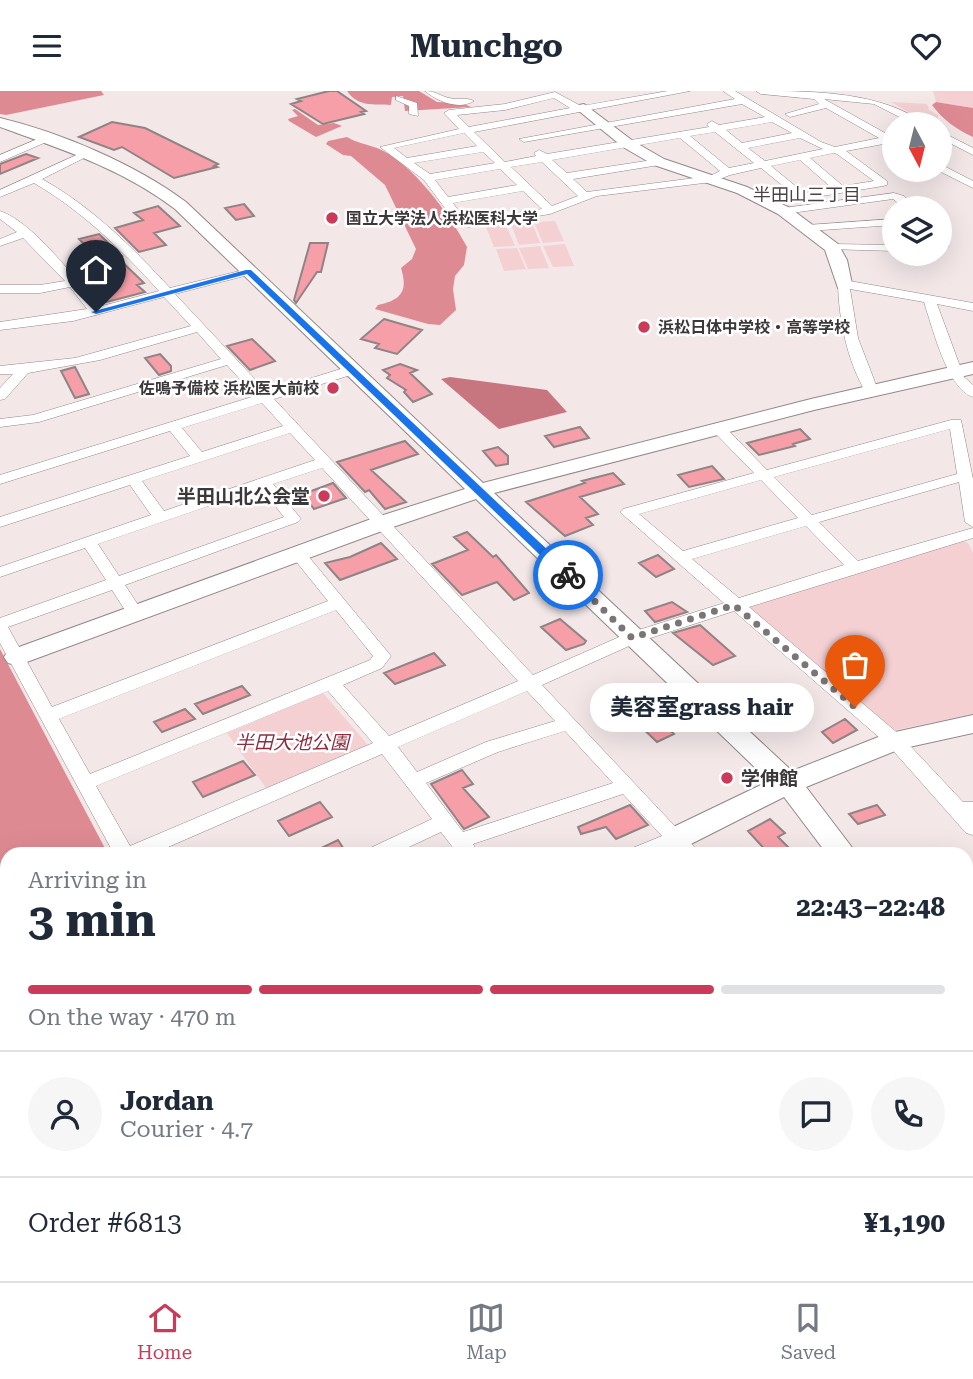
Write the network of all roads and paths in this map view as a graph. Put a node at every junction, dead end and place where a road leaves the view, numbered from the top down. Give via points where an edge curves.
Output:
1 (430, 91) edge
2 (540, 91) edge
3 (563, 91) edge
4 (623, 91) edge
5 (685, 91) edge
6 (728, 91) edge
7 (761, 91) edge
8 (888, 91) edge
9 (670, 92) edge
10 (812, 96) junction
11 (399, 98) dead end
12 (634, 100) junction
13 (870, 100) junction
14 (741, 101) junction
15 (828, 105) junction
16 (584, 106) junction
17 (491, 109) junction
18 (693, 109) junction
19 (895, 112) edge
20 (415, 114) dead end
21 (790, 114) dead end
22 (771, 119) junction
23 (0, 122) edge
24 (505, 122) junction
25 (605, 125) junction
26 (718, 128) junction
27 (467, 131) junction
28 (682, 134) junction
29 (800, 135) junction
30 (882, 135) edge
31 (47, 138) junction
32 (524, 139) junction
33 (952, 141) edge
34 (882, 142) edge
35 (628, 144) junction
36 (741, 146) junction
37 (486, 148) junction
38 (834, 151) junction
39 (971, 151) edge
40 (87, 154) junction
41 (952, 154) edge
42 (544, 157) junction
43 (803, 157) junction
44 (0, 159) edge
45 (406, 161) junction
46 (659, 162) junction
47 (765, 164) junction
48 (503, 165) junction
49 (727, 172) junction
50 (952, 174) edge
51 (565, 177) junction
52 (428, 178) junction
53 (34, 179) junction
54 (712, 179) junction
55 (973, 185) edge
56 (525, 187) junction
57 (841, 190) junction
58 (0, 194) edge
59 (802, 196) junction
60 (585, 197) junction
61 (882, 198) edge
62 (447, 201) junction
63 (767, 202) junction
64 (550, 211) junction
65 (784, 211) junction
66 (0, 214) edge
67 (882, 223) edge
68 (808, 228) junction
69 (24, 233) junction
70 (0, 243) edge
71 (832, 247) junction
72 (882, 247) edge
73 (248, 271) junction
74 (73, 283) junction
75 (844, 284) junction
76 (0, 289) edge
77 (166, 293) junction
78 (930, 302) junction
79 (973, 307) edge
80 (96, 312) junction
81 (0, 326) edge
82 (198, 328) junction
83 (228, 361) junction
84 (0, 370) edge
85 (352, 370) junction
86 (964, 370) edge
87 (23, 371) junction
88 (871, 390) junction
89 (973, 393) edge
90 (0, 396) edge
91 (263, 397) junction
92 (0, 423) edge
93 (172, 425) junction
94 (291, 428) junction
95 (719, 429) junction
96 (199, 457) junction
97 (324, 462) junction
98 (764, 475) junction
99 (965, 476) junction
100 (0, 479) edge
101 (132, 479) junction
102 (264, 483) junction
103 (482, 491) junction
104 (161, 518) junction
105 (808, 519) junction
106 (0, 522) edge
107 (973, 522) edge
108 (382, 523) junction
109 (973, 533) edge
110 (89, 543) junction
111 (298, 554) junction
112 (680, 557) junction
113 (855, 567) junction
114 (0, 572) edge
115 (115, 582) junction
116 (339, 603) junction
117 (734, 605) junction
118 (136, 614) junction
119 (0, 626) edge
120 (632, 638) junction
121 (16, 657) junction
122 (331, 683) junction
123 (530, 683) junction
124 (48, 716) junction
125 (568, 723) junction
126 (973, 724) edge
127 (895, 741) junction
128 (385, 744) junction
129 (413, 781) junction
130 (86, 783) junction
131 (788, 783) junction
132 (626, 786) junction
133 (966, 809) edge
134 (444, 822) junction
135 (973, 828) edge
136 (683, 846) edge
137 (120, 847) edge
138 (148, 847) edge
139 (390, 847) edge
140 (464, 847) edge
141 (838, 847) edge

1 - 2 street via 446,101 501,100
3 - 16 street
4 - 12 street
5 - 9 street
6 - 14 street
7 - 10 street
8 - 13 street
9 - 12 street
9 - 18 street
10 - 13 street
10 - 15 street
11 - 20 street via 414,105
12 - 16 street
13 - 19 street
14 - 18 street
14 - 22 street
15 - 21 street
15 - 30 street
16 - 17 street via 555,95
16 - 24 street
16 - 25 street
17 - 24 street
17 - 27 street via 449,113
18 - 25 street
18 - 26 street
22 - 26 street
22 - 29 street
23 - 31 street
24 - 27 street
24 - 32 street
25 - 32 street
25 - 35 street
26 - 28 street
26 - 36 street
27 - 37 street
27 - 45 street via 385,147
28 - 35 street
28 - 49 street
29 - 36 street
29 - 38 street
31 - 40 street
31 - 44 street
32 - 42 street
33 - 39 street
34 - 38 street
35 - 42 street
35 - 46 street
36 - 47 street
37 - 45 street
37 - 48 street
38 - 43 street
38 - 57 street via 883,183
39 - 41 street
40 - 53 street
40 - 73 street via 169,197
42 - 48 street
42 - 51 street
43 - 47 street
43 - 57 street
45 - 52 street
46 - 51 street
46 - 54 street
47 - 49 street
47 - 59 street
48 - 52 street
48 - 56 street
49 - 54 street
50 - 55 street
51 - 60 street
52 - 62 street
53 - 58 street
53 - 77 street via 93,218
54 - 60 street
54 - 63 street
56 - 62 street
56 - 64 street
57 - 59 street
59 - 63 street
60 - 64 street
61 - 65 street
62 - 64 street via 460,221 469,224
63 - 65 street
65 - 68 street
66 - 69 street
67 - 68 street
68 - 71 street
69 - 70 street
69 - 74 street
71 - 72 street
71 - 75 street
73 - 77 street
73 - 85 street
74 - 76 street
74 - 80 street
75 - 78 street
75 - 88 street via 848,336
77 - 80 street
77 - 82 street
78 - 79 street
78 - 86 street
80 - 81 street
82 - 83 street
82 - 87 street
83 - 91 street
83 - 92 street via 34,419
84 - 87 street
85 - 91 street
85 - 103 street
86 - 88 street
86 - 89 street
87 - 90 street
88 - 95 street
91 - 93 street
91 - 94 street
93 - 96 street
93 - 100 street
94 - 96 street
94 - 97 street
95 - 98 street
95 - 103 street
96 - 101 street
97 - 102 street
97 - 108 street
98 - 99 street via 956,423
98 - 105 street
98 - 112 street via 628,512
99 - 105 street
99 - 107 street
101 - 104 street
101 - 106 street
102 - 104 street
102 - 115 street via 293,519
103 - 108 street
103 - 120 street
104 - 110 street
105 - 112 street
105 - 113 street
108 - 111 street
108 - 123 street
109 - 113 street
110 - 114 street
110 - 115 street
111 - 116 street
111 - 118 street
112 - 117 street
113 - 117 street
115 - 118 street
115 - 119 street
116 - 122 street via 382,656 376,664
116 - 124 street
117 - 120 street
117 - 127 street
118 - 121 street
119 - 121 street
120 - 123 street
120 - 131 street
121 - 124 street
122 - 128 street
122 - 130 street
123 - 125 street
123 - 128 street
124 - 130 street
125 - 129 street via 480,751
125 - 132 street
126 - 127 street
127 - 131 street
127 - 133 street
128 - 129 street
128 - 138 street
129 - 134 street
130 - 137 street
131 - 136 street
131 - 141 street
132 - 136 street
132 - 140 street
133 - 135 street
134 - 139 street
134 - 140 street

